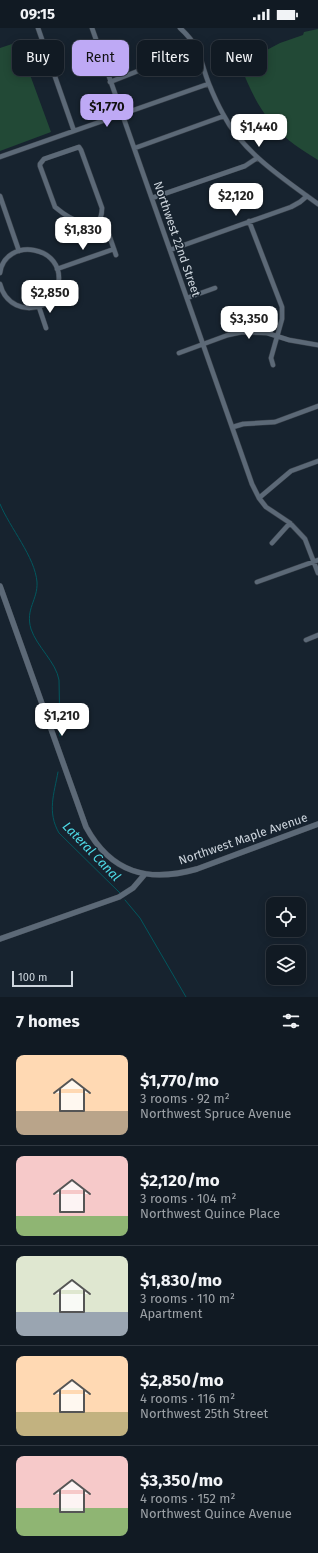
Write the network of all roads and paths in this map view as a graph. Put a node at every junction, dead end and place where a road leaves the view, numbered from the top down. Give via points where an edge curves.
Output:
1 (38, 28) edge
2 (92, 28) edge
3 (180, 28) edge
4 (137, 71) edge
5 (110, 82) junction
6 (208, 84) junction
7 (122, 114) junction
8 (224, 116) junction
9 (74, 131) junction
10 (135, 148) junction
11 (0, 157) edge
12 (257, 158) junction
13 (0, 196) edge
14 (307, 196) junction
15 (152, 198) junction
16 (318, 204) edge
17 (99, 221) junction
18 (249, 221) junction
19 (114, 249) junction
20 (170, 250) junction
21 (19, 251) junction
22 (116, 255) dead end
23 (57, 269) junction
24 (0, 273) edge
25 (0, 287) edge
26 (215, 288) dead end
27 (187, 298) junction
28 (39, 307) junction
29 (46, 328) dead end
30 (278, 336) junction
31 (203, 344) junction
32 (318, 345) edge
33 (179, 353) dead end
34 (273, 365) dead end
35 (318, 406) edge
36 (232, 427) junction
37 (318, 461) edge
38 (259, 498) junction
39 (290, 523) junction
40 (272, 543) dead end
41 (316, 561) edge
42 (318, 573) edge
43 (257, 582) dead end
44 (0, 586) edge
45 (318, 635) edge
46 (306, 640) dead end
47 (318, 824) edge
48 (145, 874) junction
49 (0, 939) edge

1 - 9 street
2 - 5 street, Northwest 22nd Street
3 - 6 street via 196,46
4 - 5 street
5 - 7 street, Northwest 22nd Street
6 - 7 street
6 - 8 street
7 - 9 street
7 - 10 street, Northwest 22nd Street
8 - 10 street
8 - 12 street
9 - 11 street
10 - 15 street, Northwest 22nd Street
12 - 14 street
12 - 15 street via 245,166
13 - 21 street
14 - 16 street
14 - 18 street via 291,207
15 - 20 street, Northwest 22nd Street
17 - 17 street via 94,224 83,224 55,207 40,166 42,161 79,147 102,208
17 - 19 street via 108,232
18 - 20 street
18 - 30 street via 282,307
19 - 22 street
19 - 23 street
20 - 27 street, Northwest 22nd Street
21 - 23 street via 40,251 48,256
21 - 24 street via 5,261
23 - 28 street via 57,289 53,297
25 - 28 street via 15,306
26 - 27 street
27 - 31 street, Northwest 22nd Street
28 - 29 street
30 - 31 street via 242,332
30 - 32 street
30 - 34 street via 271,358
31 - 33 street
31 - 36 street, Northwest 22nd Street
35 - 36 street via 275,422
36 - 38 street, Northwest 22nd Street
37 - 38 street via 290,471
38 - 39 street, Northwest 22nd Street via 266,507
39 - 40 street
39 - 41 street, Northwest 22nd Street via 305,539
41 - 42 street, Northwest 22nd Street
41 - 43 street
44 - 48 street, Northwest Maple Avenue via 92,839 110,858 131,870
45 - 46 street
47 - 48 street, Northwest Maple Avenue via 191,871 179,874
48 - 49 street via 134,888 119,897

